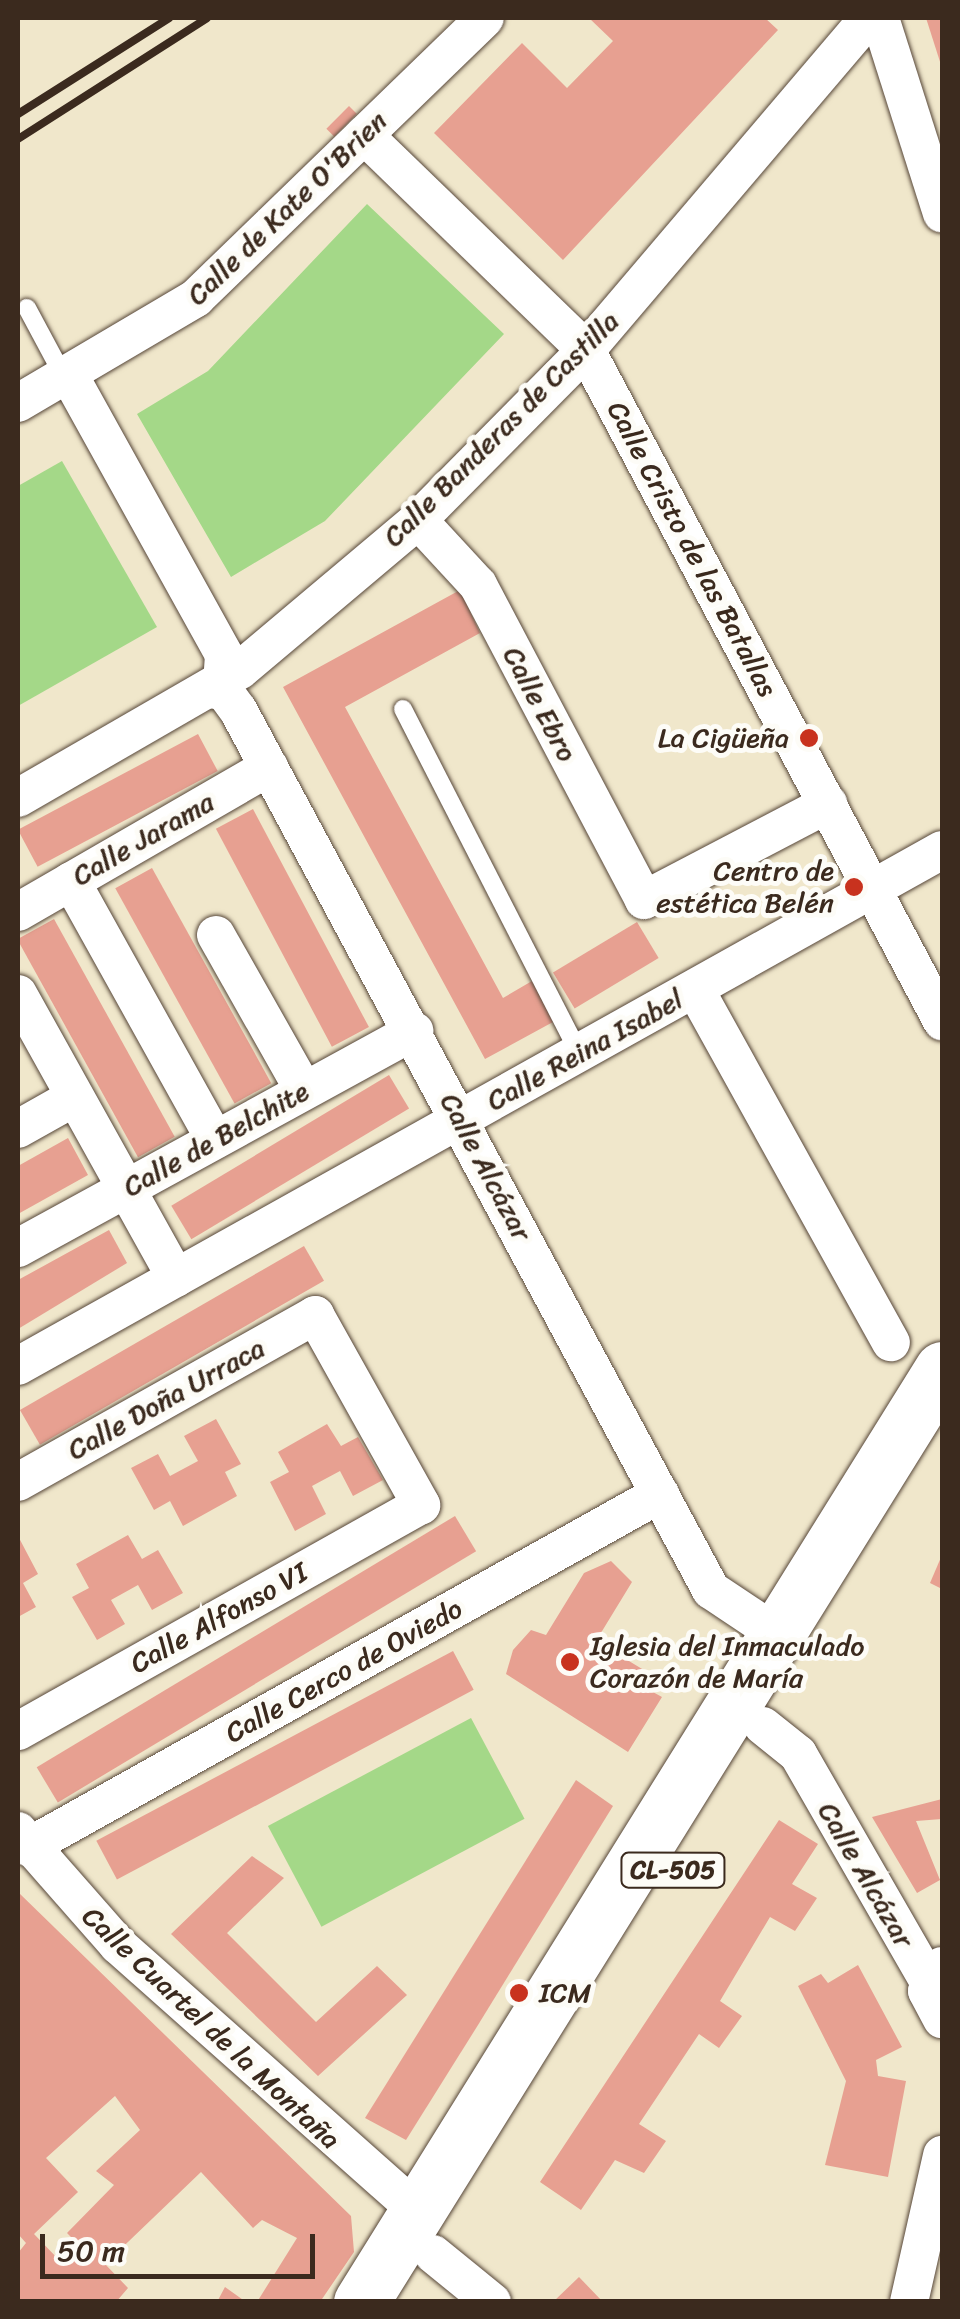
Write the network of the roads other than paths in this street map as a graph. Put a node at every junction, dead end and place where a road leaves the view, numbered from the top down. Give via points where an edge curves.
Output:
1 (485, 18) edge
2 (869, 18) edge
3 (880, 18) edge
4 (364, 135) junction
5 (942, 213) edge
6 (28, 308) dead end
7 (586, 350) junction
8 (67, 376) junction
9 (18, 403) edge
10 (418, 520) junction
11 (216, 685) junction
12 (403, 708) dead end
13 (269, 767) junction
14 (18, 798) edge
15 (828, 804) junction
16 (942, 850) edge
17 (70, 881) junction
18 (873, 889) junction
19 (18, 912) edge
20 (216, 935) dead end
21 (695, 989) junction
22 (22, 1011) edge
23 (942, 1021) edge
24 (414, 1031) junction
25 (579, 1053) junction
26 (303, 1090) junction
27 (74, 1097) junction
28 (460, 1119) junction
29 (18, 1129) edge
30 (215, 1140) junction
31 (126, 1190) junction
32 (18, 1248) edge
33 (176, 1278) junction
34 (891, 1342) dead end
35 (18, 1366) edge
36 (942, 1369) edge
37 (942, 1438) edge
38 (18, 1482) edge
39 (660, 1494) junction
40 (421, 1505) joint
41 (777, 1634) junction
42 (762, 1726) junction
43 (18, 1730) edge
44 (23, 1839) edge
45 (936, 1974) edge
46 (942, 2019) edge
47 (942, 2155) edge
48 (425, 2233) junction
49 (361, 2302) edge
50 (403, 2302) edge
51 (492, 2302) edge
52 (909, 2302) edge

1 - 4 street, Calle de Kate O'Brien
2 - 7 street, Calle Banderas de Castilla
3 - 5 street
4 - 7 street, Calle Cristo de las Batallas
4 - 8 street, Calle de Kate O'Brien via 196,298
6 - 8 lane
7 - 10 street, Calle Banderas de Castilla
7 - 15 street, Calle Cristo de las Batallas
8 - 9 street, Calle de Kate O'Brien
8 - 11 street via 224,656
10 - 11 street, Calle Banderas de Castilla
10 - 15 street, Calle Ebro via 478,585 644,900
11 - 13 street, Calle Alcázar via 230,696
11 - 14 street, Calle Banderas de Castilla
12 - 25 lane
13 - 17 street, Calle Jarama
13 - 24 street, Calle Alcázar
15 - 18 street, Calle Cristo de las Batallas
16 - 18 street, Calle Reina Isabel
17 - 19 street, Calle Jarama
17 - 30 street
18 - 21 street, Calle Reina Isabel
18 - 23 street, Calle Cristo de las Batallas
20 - 26 street
21 - 25 street, Calle Reina Isabel
21 - 34 street
22 - 27 street
24 - 26 street, Calle de Belchite
24 - 28 street, Calle Alcázar
25 - 28 street, Calle Reina Isabel
26 - 30 street, Calle de Belchite
27 - 29 street
27 - 31 street
28 - 33 street, Calle Reina Isabel
28 - 39 street, Calle Alcázar
30 - 31 street, Calle de Belchite
31 - 32 street, Calle de Belchite
31 - 33 street
33 - 35 street, Calle Reina Isabel
36 - 41 main road, CL-505
37 - 42 main road, CL-505
38 - 40 street, Calle Doña Urraca via 315,1315
39 - 41 street, Calle Alcázar via 711,1590
39 - 44 street, Calle Cerco de Oviedo
40 - 43 street, Calle Alfonso VI
41 - 48 main road, CL-505
42 - 45 street, Calle Alcázar via 798,1754
42 - 48 main road, CL-505
44 - 48 street, Calle Cuartel de la Montaña via 118,1945
45 - 46 street, Calle Alcázar via 928,2001
47 - 52 street
48 - 49 main road, CL-505
48 - 50 main road, CL-505
48 - 51 street, Calle Cuartel de la Montaña

